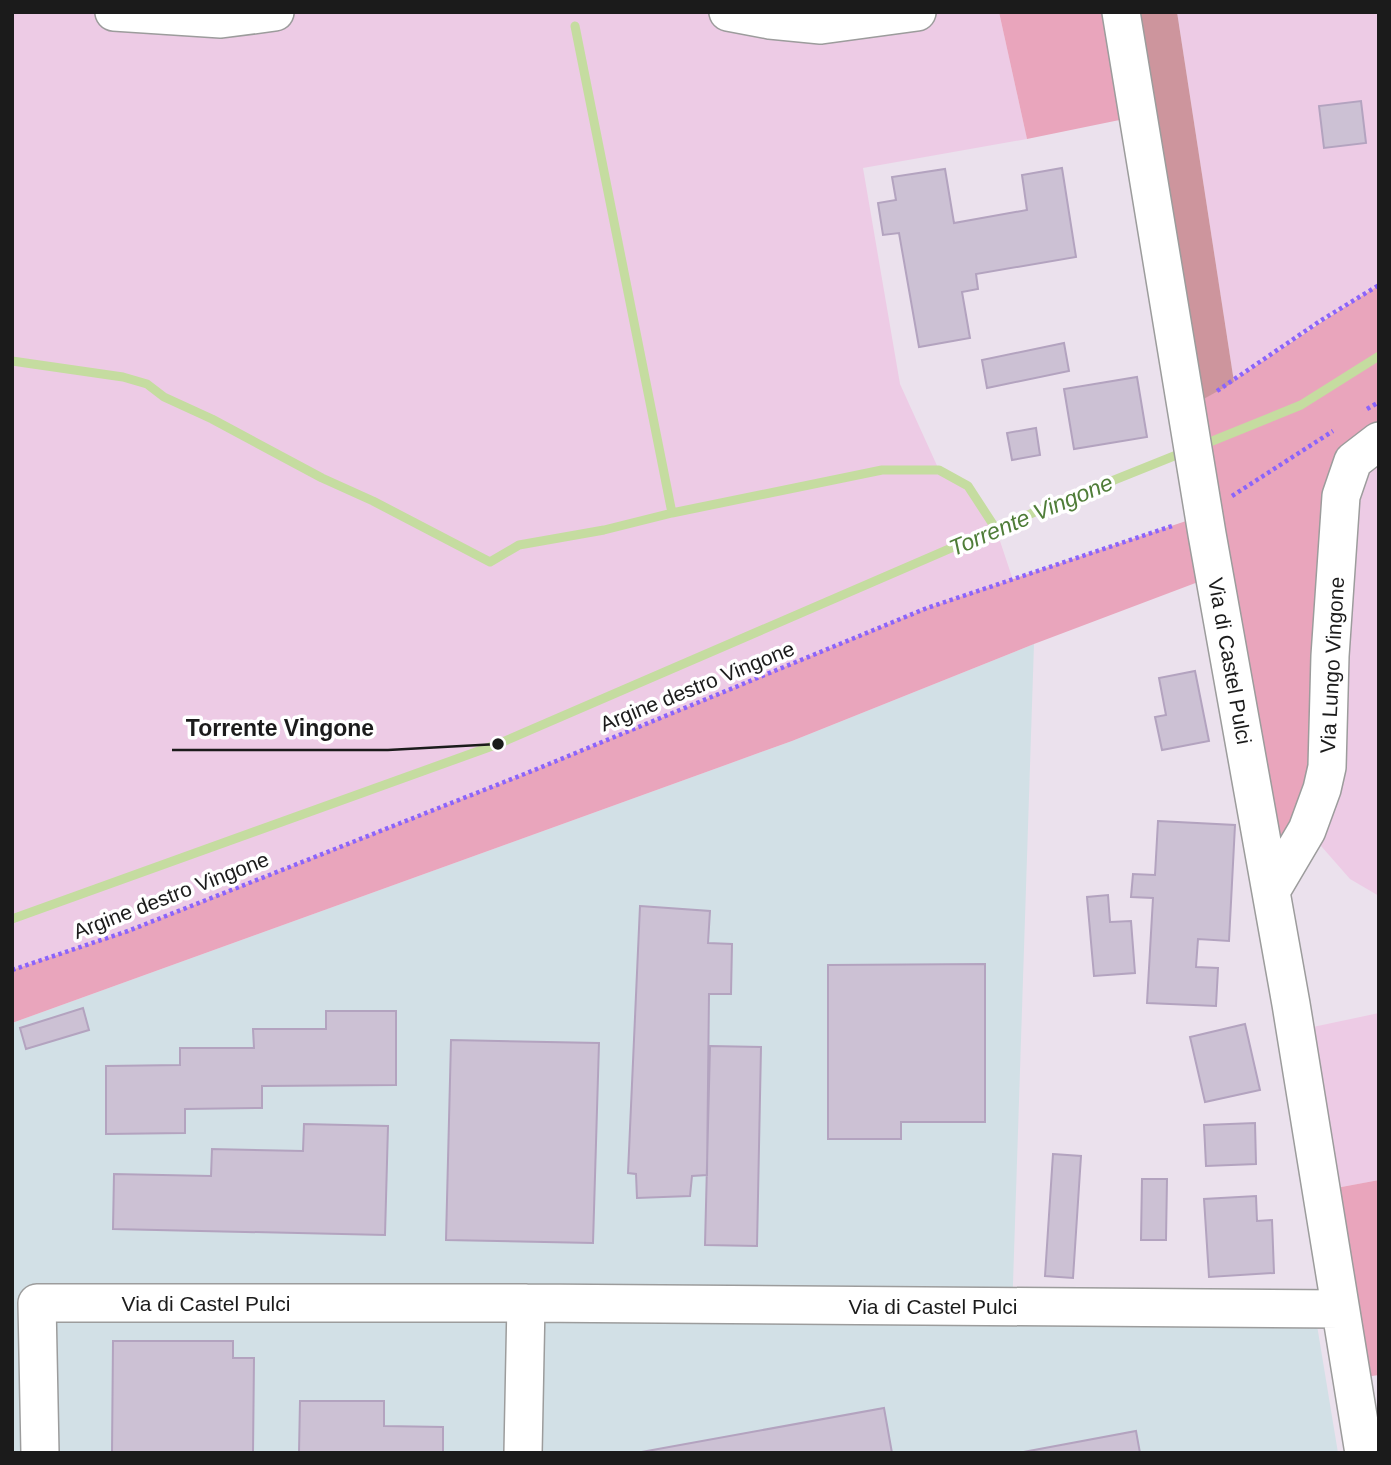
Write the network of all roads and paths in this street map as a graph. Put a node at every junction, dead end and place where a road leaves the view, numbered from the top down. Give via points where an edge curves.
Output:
1 (114, 12) edge
2 (275, 12) edge
3 (729, 12) edge
4 (917, 12) edge
5 (1121, 12) edge
6 (1379, 285) edge
7 (1379, 402) edge
8 (1189, 422) junction
9 (1368, 428) edge
10 (1336, 429) dead end
11 (1203, 505) junction
12 (1271, 891) junction
13 (12, 970) edge
14 (25, 1303) edge
15 (526, 1303) junction
16 (1340, 1309) junction
17 (40, 1453) edge
18 (523, 1453) edge
19 (1364, 1453) edge

1 - 2 street via 221,19
3 - 4 street via 821,26
5 - 8 street, Via di Castel Pulci
6 - 8 path via 1234,382
7 - 9 path
8 - 11 street, Via di Castel Pulci
9 - 12 street, Via Lungo Vingone via 1341,496 1327,767 1307,830
10 - 11 path, Argine destro Vingone
11 - 12 street, Via di Castel Pulci
11 - 13 path, Argine destro Vingone via 1125,544 927,608 128,931
12 - 16 street, Via di Castel Pulci
14 - 15 street, Via di Castel Pulci
14 - 17 street, Via di Castel Pulci
15 - 16 street, Via di Castel Pulci
15 - 18 street
16 - 19 street, Via di Castel Pulci

